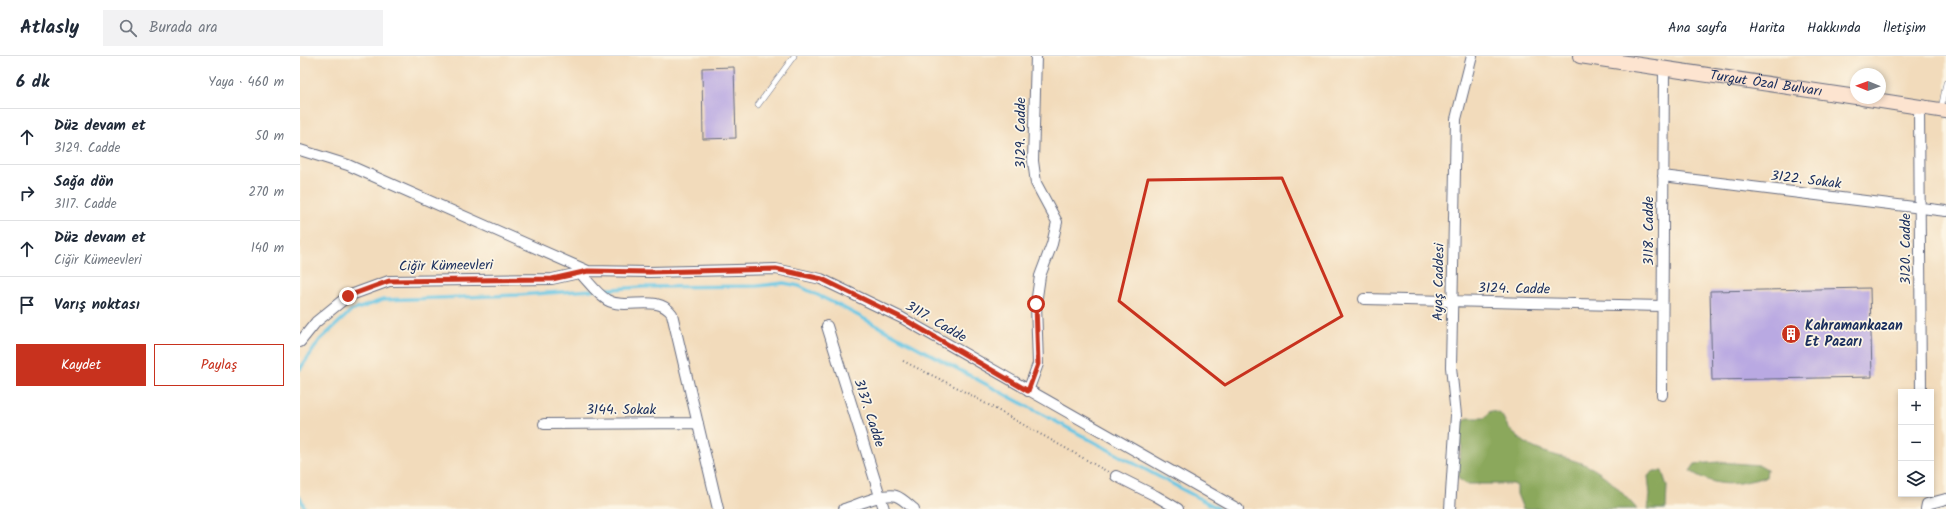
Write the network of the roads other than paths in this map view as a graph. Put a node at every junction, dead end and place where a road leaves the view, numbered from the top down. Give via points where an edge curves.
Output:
1 (794, 56) edge
2 (1036, 56) edge
3 (1472, 56) edge
4 (1580, 56) edge
5 (1664, 68) junction
6 (1946, 83) edge
7 (1850, 96) edge
8 (1886, 101) edge
9 (758, 105) dead end
10 (1918, 106) junction
11 (1944, 111) edge
12 (300, 150) edge
13 (1663, 176) junction
14 (1920, 208) junction
15 (1946, 211) edge
16 (584, 272) junction
17 (1364, 299) dead end
18 (1452, 301) junction
19 (1662, 306) junction
20 (827, 326) dead end
21 (300, 342) edge
22 (1921, 389) edge
23 (1028, 391) junction
24 (1662, 395) dead end
25 (698, 423) junction
26 (544, 424) dead end
27 (1116, 476) road end
28 (881, 496) junction
29 (1946, 498) edge
30 (1926, 507) edge
31 (718, 509) edge
32 (844, 509) edge
33 (884, 509) edge
34 (914, 509) edge
35 (1178, 509) edge
36 (1238, 509) edge
37 (1450, 509) edge

1 - 9 lane
2 - 23 street, 3129. Cadde via 1033,161 1036,183 1057,222 1040,276 1036,304 1038,364
3 - 18 street, Ayaş Caddesi via 1456,119
4 - 5 street, Turgut Özal Bulvarı
5 - 7 street, Turgut Özal Bulvarı
5 - 13 street, 3118. Cadde
6 - 11 lane
8 - 10 street
10 - 11 street
10 - 14 street, 3120. Cadde
12 - 16 street via 348,164
13 - 14 street, 3122. Sokak
13 - 19 street, 3118. Cadde
14 - 15 street, 3122. Sokak
14 - 22 street, 3120. Cadde
16 - 21 street, Ciğir Kümeevleri via 552,279 389,281 348,296 316,322
16 - 23 street, 3117. Cadde via 776,269 822,279 902,318
16 - 25 street via 607,300 667,307 672,314
17 - 18 street, 3124. Cadde
18 - 19 street, 3124. Cadde
18 - 37 street, Ayaş Caddesi via 1451,367 1456,416
19 - 24 street, 3118. Cadde
20 - 28 street, 3137. Cadde
23 - 36 street, 3117. Cadde
25 - 26 street, 3144. Sokak
25 - 31 street
27 - 35 street
28 - 32 street
28 - 33 street, 3137. Cadde
28 - 34 street via 896,496
29 - 30 street

